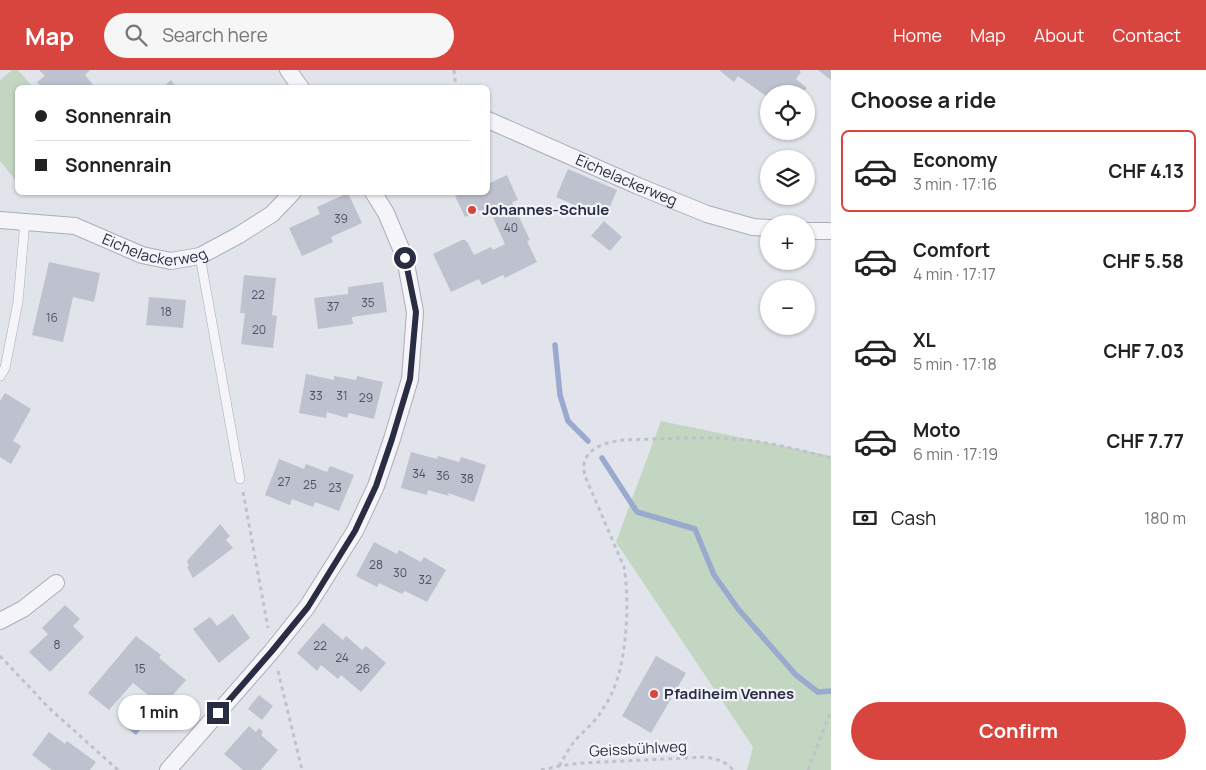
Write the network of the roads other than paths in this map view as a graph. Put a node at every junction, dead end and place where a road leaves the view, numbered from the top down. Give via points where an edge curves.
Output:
1 (288, 70) edge
2 (299, 85) edge
3 (490, 121) edge
4 (290, 195) edge
5 (375, 195) edge
6 (0, 220) edge
7 (25, 221) junction
8 (760, 227) edge
9 (831, 231) edge
10 (815, 232) edge
11 (200, 256) junction
12 (0, 376) edge
13 (240, 479) dead end
14 (56, 584) dead end
15 (0, 621) edge
16 (168, 770) edge

1 - 2 street
3 - 8 street, Eichelackerweg via 707,214
4 - 11 street, Eichelackerweg via 272,214
5 - 16 street via 405,258 416,312 410,379 376,486 355,531 308,607
6 - 7 street, Eichelackerweg
7 - 11 street, Eichelackerweg via 74,226 142,255 171,260
7 - 12 lane via 18,302 5,368
9 - 10 street
11 - 13 lane
14 - 15 street via 23,609

